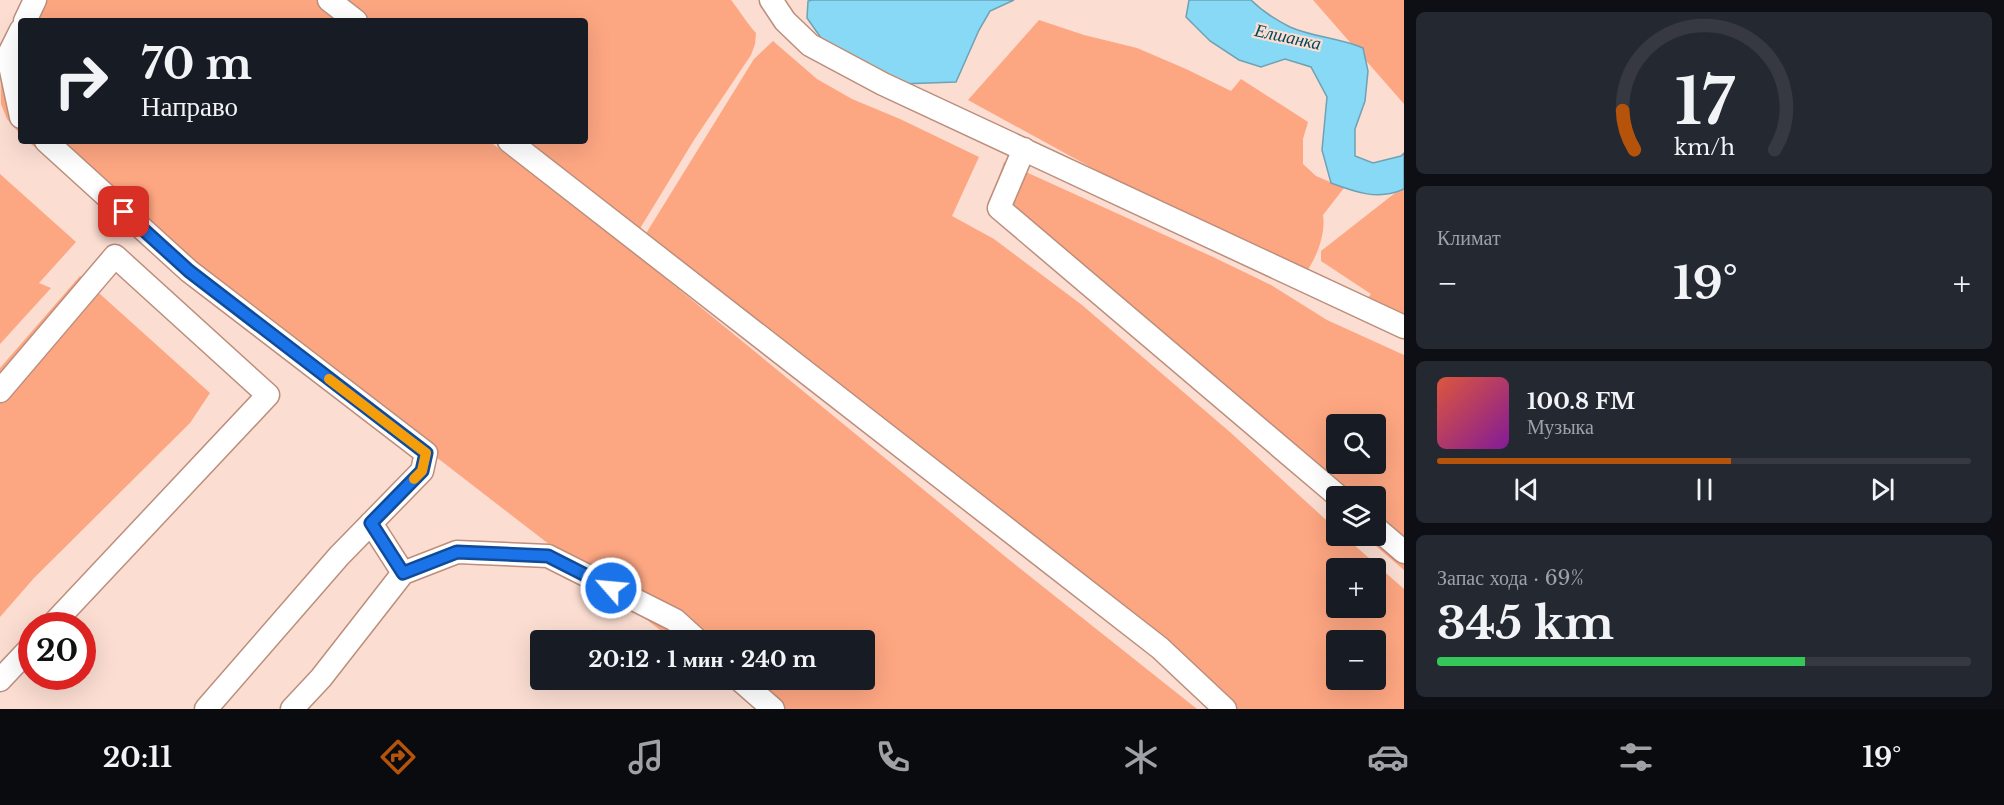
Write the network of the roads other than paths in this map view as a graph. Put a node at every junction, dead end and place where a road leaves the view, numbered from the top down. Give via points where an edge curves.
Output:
1 (35, 0) edge
2 (329, 0) edge
3 (771, 0) edge
4 (26, 18) edge
5 (352, 18) edge
6 (18, 36) edge
7 (18, 103) edge
8 (49, 144) edge
9 (513, 144) edge
10 (1024, 149) junction
11 (1404, 327) edge
12 (0, 391) edge
13 (1326, 486) edge
14 (371, 523) junction
15 (1386, 537) edge
16 (1404, 552) edge
17 (403, 573) junction
18 (64, 612) edge
19 (686, 630) edge
20 (18, 661) edge
21 (0, 680) edge
22 (752, 690) edge
23 (206, 709) edge
24 (292, 709) edge
25 (773, 709) edge
26 (1225, 709) edge

1 - 4 lane
2 - 5 lane
3 - 10 lane via 785,21 810,45 883,84
6 - 7 lane via 8,56
8 - 14 lane via 189,271 426,453 422,471
9 - 26 lane via 1160,648
10 - 11 lane
10 - 13 lane via 999,208
12 - 18 lane via 115,256 268,395
14 - 17 lane
14 - 23 lane
15 - 16 lane
17 - 19 lane via 457,552 548,556 675,620
17 - 24 lane
20 - 21 lane
22 - 25 lane

